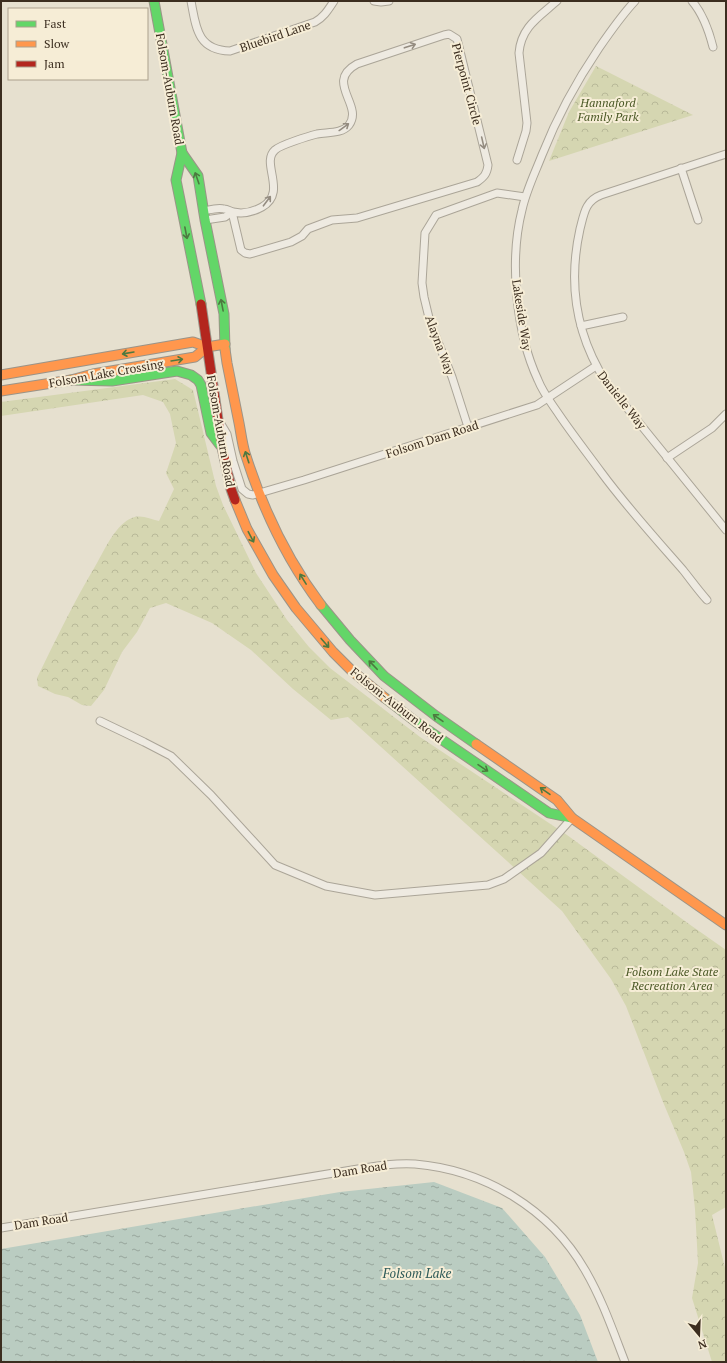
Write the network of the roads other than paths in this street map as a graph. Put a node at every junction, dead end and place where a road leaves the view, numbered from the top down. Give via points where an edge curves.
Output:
1 (154, 1) edge
2 (191, 1) edge
3 (334, 1) edge
4 (374, 1) edge
5 (389, 1) edge
6 (557, 1) edge
7 (635, 1) edge
8 (692, 1) edge
9 (713, 47) dead end
10 (182, 153) junction
11 (726, 154) edge
12 (517, 160) dead end
13 (681, 168) junction
14 (526, 197) junction
15 (203, 211) junction
16 (232, 212) junction
17 (205, 220) junction
18 (698, 220) dead end
19 (623, 317) dead end
20 (581, 326) junction
21 (225, 344) junction
22 (207, 347) junction
23 (596, 366) junction
24 (1, 375) edge
25 (70, 380) junction
26 (1, 391) edge
27 (547, 397) junction
28 (726, 414) edge
29 (218, 418) junction
30 (468, 427) junction
31 (222, 447) junction
32 (667, 458) junction
33 (260, 494) junction
34 (726, 530) edge
35 (707, 600) dead end
36 (100, 721) dead end
37 (572, 818) junction
38 (726, 925) edge
39 (1, 1228) edge
40 (625, 1362) edge

1 - 10 main road, Folsom-Auburn Road
2 - 3 street, Bluebird Lane via 200,37 214,49 226,51 315,22 326,13
4 - 5 street
6 - 12 street via 529,26 522,35 519,45 527,123
7 - 14 street, Lakeside Way via 614,27 566,100
8 - 9 street via 706,24
15 -> 10 main road, Folsom-Auburn Road via 198,176
10 -> 22 main road, Folsom-Auburn Road via 176,180 204,318
11 - 13 street, Danielle Way
13 - 18 street
13 - 20 street, Danielle Way via 601,195 587,205 574,268 576,302
14 - 27 street, Lakeside Way via 521,212 516,248 516,290 524,341
14 - 30 street, Alayna Way via 497,193 436,214 425,233 422,283 427,310
15 - 16 street, Pierpoint Circle via 223,208
15 - 17 main road, Folsom-Auburn Road
16 -> 16 street, Pierpoint Circle via 242,213 263,207 271,197 274,187 269,162 274,150 316,134 346,128 352,118 352,111 343,80 350,67 444,35 449,34 457,38 488,165 483,178 357,218 332,220 308,229 291,242 250,254 241,250
16 - 17 street, Pierpoint Circle via 225,217
21 -> 17 main road, Folsom-Auburn Road via 224,314
19 - 20 street
20 - 23 street, Danielle Way
21 - 22 main road, Folsom Lake Crossing
33 -> 21 main road, Folsom-Auburn Road via 245,452
22 -> 24 main road, Folsom Lake Crossing via 193,342
25 -> 22 main road, Folsom Lake Crossing via 195,357
22 - 29 main road, Folsom-Auburn Road
23 - 27 street, Folsom Dam Road
23 - 32 street, Danielle Way
25 - 26 main road, Folsom Lake Crossing
25 - 31 main road via 112,381 177,371 191,375 201,386 211,433
27 - 30 street, Folsom Dam Road via 537,404
27 - 35 street, Lakeside Way via 625,504
28 - 32 street via 712,428
29 - 31 main road, Folsom-Auburn Road
29 - 33 street via 227,434 242,489 248,494
30 - 33 street, Folsom Dam Road
31 -> 37 main road, Folsom-Auburn Road via 235,502 247,529 273,575 296,608 333,652 391,704 434,734 549,813
32 - 34 street, Danielle Way
37 -> 33 main road, Folsom-Auburn Road via 557,800 436,716 384,676 325,611 296,569
36 - 37 street via 171,756 212,795 275,865 326,886 375,895 488,885 504,879 541,853
37 - 38 main road, Folsom-Auburn Road
39 - 40 street, Dam Road via 389,1164 439,1167 469,1175 503,1189 550,1224 586,1271

